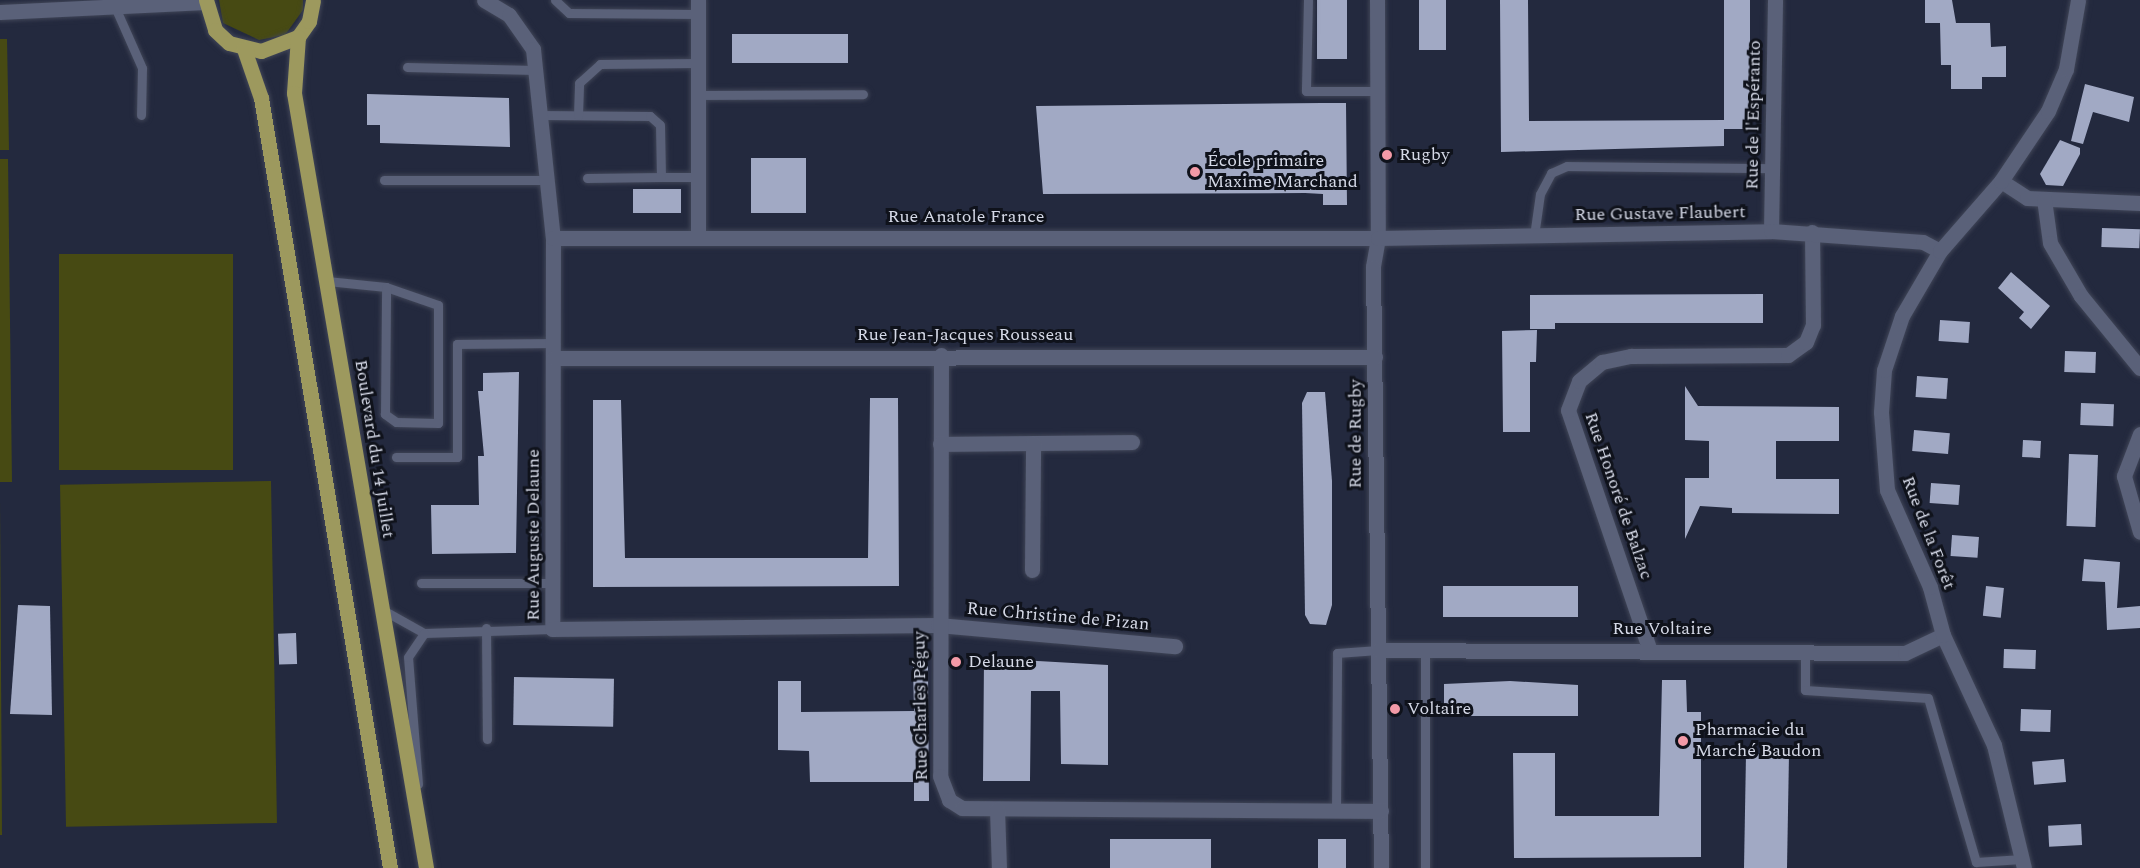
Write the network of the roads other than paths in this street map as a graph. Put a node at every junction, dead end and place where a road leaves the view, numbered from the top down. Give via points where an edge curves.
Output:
1 (313, 0) edge
2 (484, 0) edge
3 (555, 0) edge
4 (1308, 0) edge
5 (1377, 0) edge
6 (1775, 0) edge
7 (2078, 0) edge
8 (206, 1) edge
9 (115, 7) junction
10 (698, 7) edge
11 (0, 12) edge
12 (298, 37) junction
13 (244, 49) junction
14 (698, 63) junction
15 (407, 67) dead end
16 (535, 70) junction
17 (1377, 91) junction
18 (863, 94) dead end
19 (697, 95) junction
20 (141, 115) dead end
21 (540, 115) junction
22 (578, 115) junction
23 (1772, 168) junction
24 (661, 177) junction
25 (697, 177) junction
26 (587, 178) dead end
27 (384, 180) dead end
28 (547, 180) junction
29 (2001, 182) junction
30 (2044, 199) junction
31 (2140, 203) edge
32 (1771, 231) junction
33 (1812, 232) junction
34 (698, 235) junction
35 (1534, 236) junction
36 (553, 238) junction
37 (1378, 238) junction
38 (1940, 251) junction
39 (327, 281) junction
40 (386, 287) junction
41 (554, 350) junction
42 (941, 355) junction
43 (1375, 357) junction
44 (2140, 368) edge
45 (2140, 434) edge
46 (1132, 442) dead end
47 (1033, 443) junction
48 (940, 444) junction
49 (396, 457) dead end
50 (2140, 532) edge
51 (1032, 570) dead end
52 (421, 583) dead end
53 (552, 583) junction
54 (381, 609) junction
55 (938, 625) junction
56 (486, 628) junction
57 (552, 629) junction
58 (424, 633) junction
59 (1943, 635) junction
60 (1175, 646) dead end
61 (1649, 648) junction
62 (1425, 649) junction
63 (1805, 649) junction
64 (1378, 650) junction
65 (487, 738) dead end
66 (997, 809) junction
67 (1336, 811) junction
68 (1381, 811) junction
69 (418, 824) junction
70 (2023, 864) edge
71 (390, 868) edge
72 (426, 868) edge
73 (999, 868) edge
74 (1381, 868) edge
75 (1425, 868) edge

1 - 12 main road, Boulevard du 14 Juillet via 309,21
2 - 16 street, Rue Auguste Delaune via 509,15 533,49
3 - 10 lane via 569,13
4 - 17 lane via 1306,91
5 - 17 street, Rue de Rugby
6 - 23 street, Rue de l'Espéranto
7 - 29 street, Rue de la Forêt via 2072,47 2053,101
8 - 9 street
8 - 13 main road via 215,30
9 - 11 street
9 - 20 lane via 142,68
10 - 14 street
12 - 13 main road via 261,51
12 - 39 main road, Boulevard du 14 Juillet via 294,93
13 - 71 main road via 261,98
14 - 19 street
14 - 22 lane via 600,64 579,83
15 - 16 lane
16 - 21 street, Rue Auguste Delaune
17 - 37 street, Rue de Rugby
18 - 19 lane
19 - 25 street
21 - 22 lane
21 - 28 street, Rue Auguste Delaune
22 - 24 lane via 656,120
23 - 32 street, Rue de l'Espéranto
23 - 35 lane via 1567,166 1551,174 1540,194
24 - 25 lane
24 - 26 lane
25 - 34 street
27 - 28 lane
28 - 36 street, Rue Auguste Delaune
29 - 30 street via 2027,198
29 - 38 street, Rue de la Forêt
30 - 31 street
30 - 44 street via 2049,243 2080,296
32 - 33 street, Rue Gustave Flaubert
32 - 35 street, Rue Gustave Flaubert
33 - 38 street, Rue Gustave Flaubert via 1923,242
33 - 61 street, Rue Honoré de Balzac via 1813,325 1806,342 1788,355 1631,356 1602,362 1579,381 1568,410
34 - 36 street, Rue Anatole France
34 - 37 street, Rue Anatole France
35 - 37 street, Rue Gustave Flaubert
36 - 41 street, Rue Auguste Delaune
37 - 43 street, Rue de Rugby via 1373,267
38 - 59 street, Rue de la Forêt via 1891,342 1881,412 1887,490 1930,587
39 - 40 lane
39 - 54 main road, Boulevard du 14 Juillet
40 - 40 lane via 438,304 438,423 396,422 385,414
41 - 42 street, Rue Jean-Jacques Rousseau
41 - 49 lane via 457,344 457,458
41 - 53 street, Rue Auguste Delaune
42 - 43 street, Rue Jean-Jacques Rousseau
42 - 48 street, Rue Charles Péguy
43 - 64 street, Rue de Rugby
45 - 50 street via 2124,476
46 - 47 street
47 - 48 street
47 - 51 street
48 - 55 street, Rue Charles Péguy
52 - 53 lane
53 - 57 street, Rue Auguste Delaune
54 - 58 lane
54 - 69 main road, Boulevard du 14 Juillet
55 - 57 street, Rue Auguste Delaune
55 - 60 street, Rue Christine de Pizan
55 - 66 street, Rue Charles Péguy via 941,788 962,808
56 - 57 lane
56 - 58 lane
56 - 65 lane
58 - 69 lane via 408,657
59 - 63 street, Rue Voltaire via 1905,653
59 - 70 street, Rue de la Forêt via 1994,745
61 - 62 street, Rue Voltaire
61 - 63 street, Rue Voltaire
62 - 64 street, Rue Voltaire
62 - 75 lane
63 - 70 lane via 1805,690 1928,698 1976,862
64 - 67 lane via 1337,654
64 - 68 street, Rue de Rugby
66 - 67 street, Rue Charles Péguy
66 - 73 street
67 - 68 street, Rue Charles Péguy
68 - 74 street, Rue de Rugby
69 - 72 main road, Boulevard du 14 Juillet

